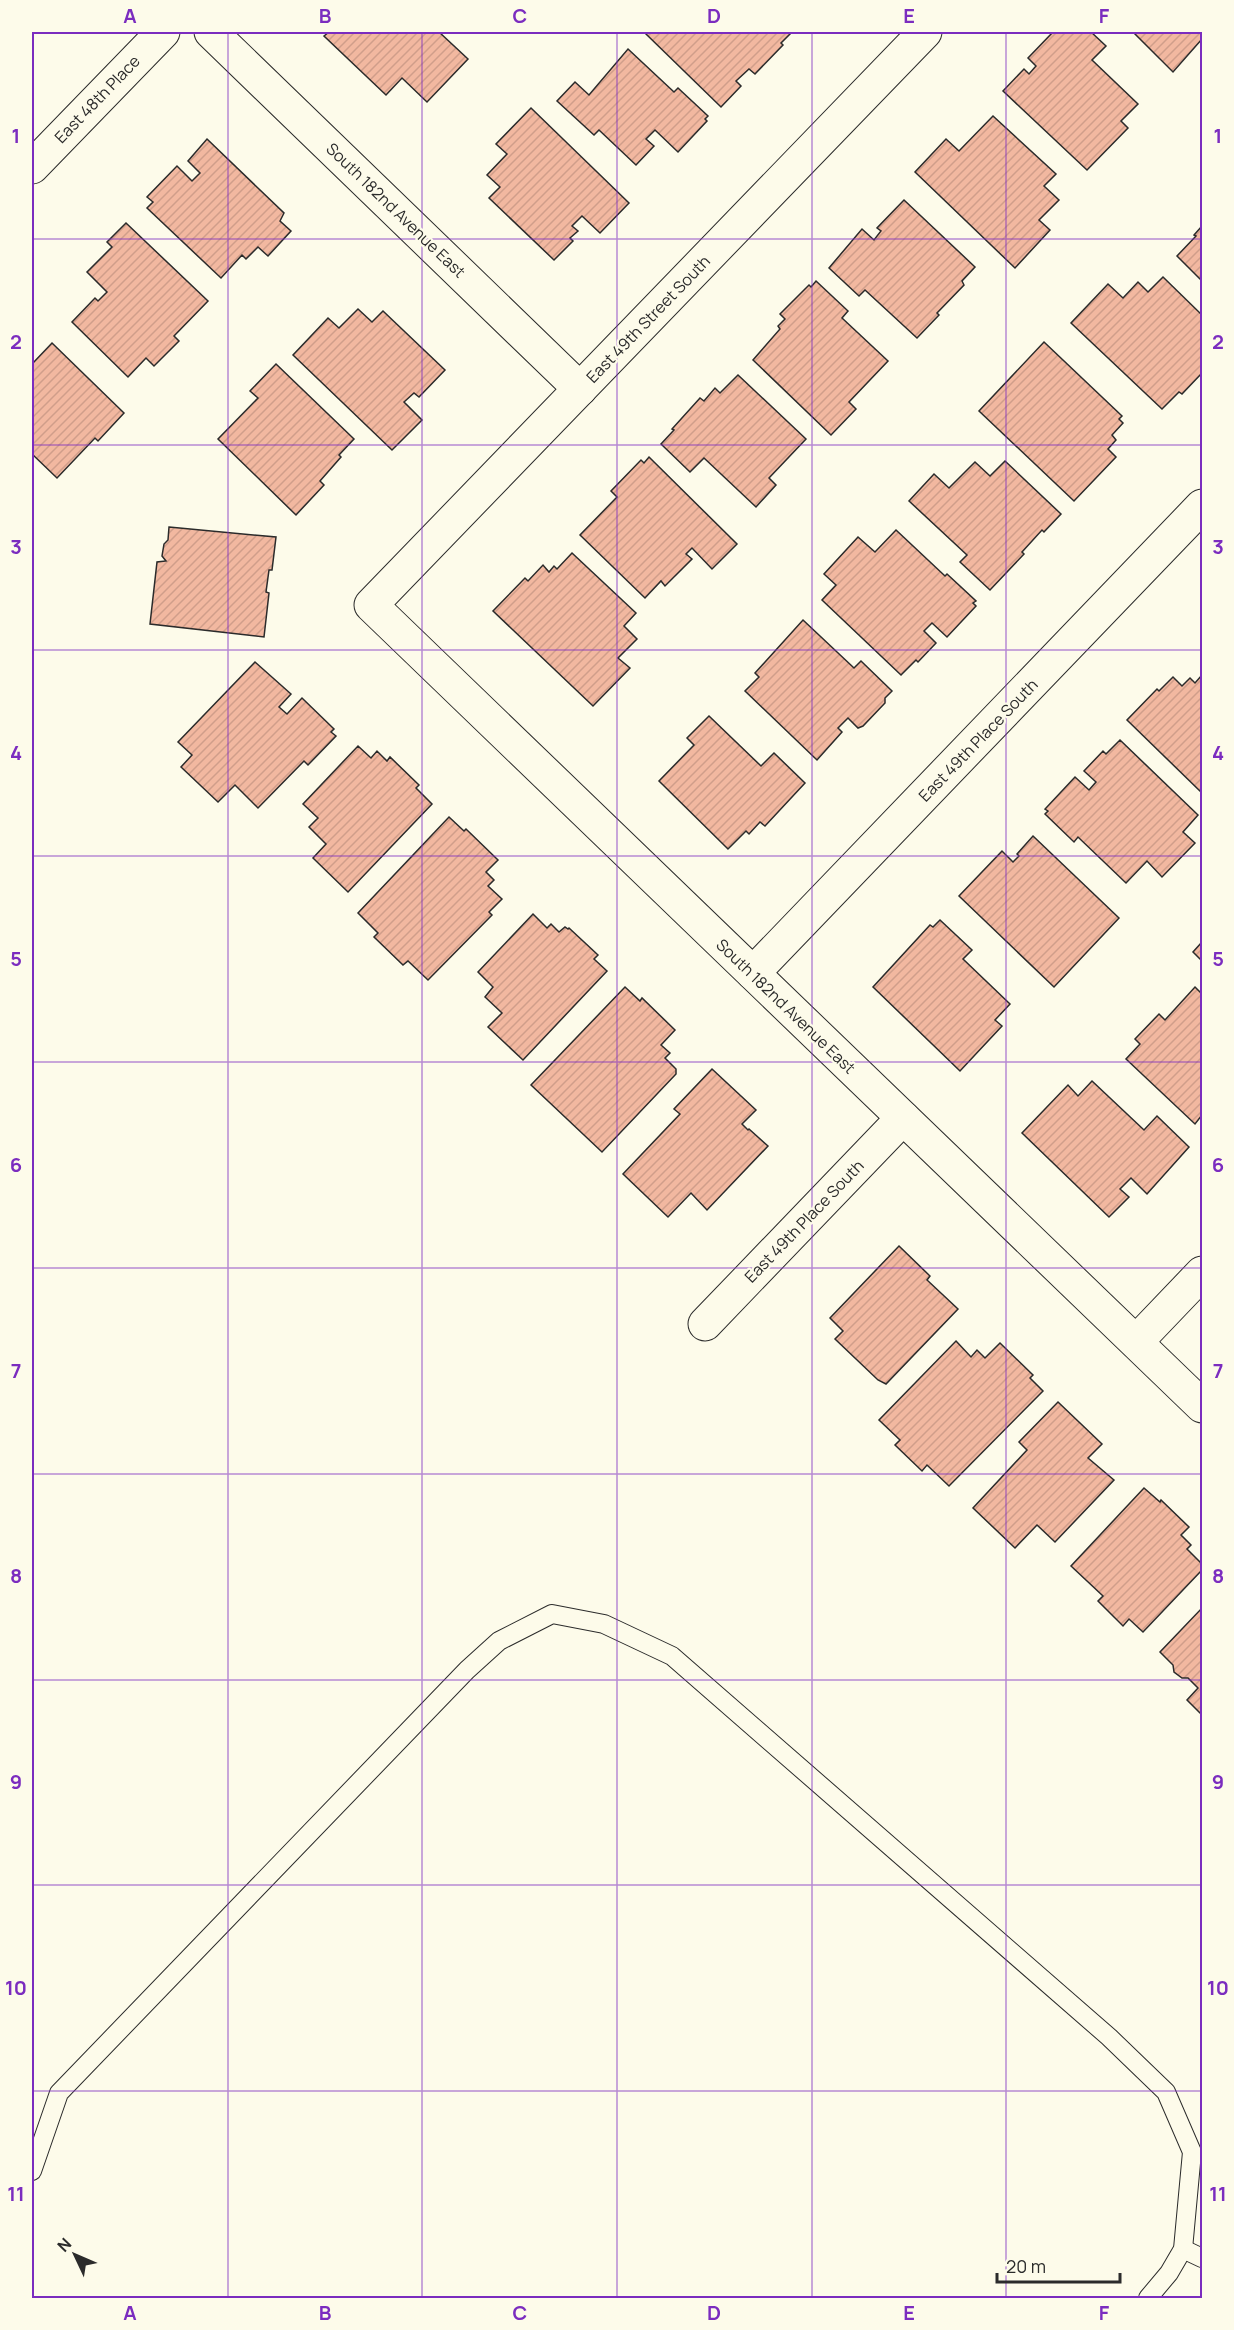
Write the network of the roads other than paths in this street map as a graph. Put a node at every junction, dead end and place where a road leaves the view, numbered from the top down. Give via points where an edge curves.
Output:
1 (163, 32) edge
2 (212, 32) edge
3 (925, 32) edge
4 (32, 167) edge
5 (580, 389) junction
6 (1203, 506) edge
7 (371, 605) joint
8 (753, 973) junction
9 (903, 1118) junction
10 (1203, 1273) edge
11 (705, 1324) dead end
12 (1137, 1341) junction
13 (1203, 1406) edge
14 (32, 2171) edge
15 (1184, 2249) junction
16 (1203, 2258) edge
17 (1148, 2298) edge

1 - 4 street, East 48th Place
2 - 5 street, South 182nd Avenue East
3 - 5 street, East 49th Street South
5 - 7 street, East 49th Street South
6 - 8 street, East 49th Place South
7 - 8 street, South 182nd Avenue East
8 - 9 street, South 182nd Avenue East
9 - 11 street, East 49th Place South
9 - 12 street, South 182nd Avenue East
10 - 12 street
12 - 13 street, South 182nd Avenue East
14 - 15 lane via 59,2093 467,1670 499,1641 552,1614 604,1624 672,1656 1109,2037 1166,2092 1192,2152
15 - 16 lane
15 - 17 lane

